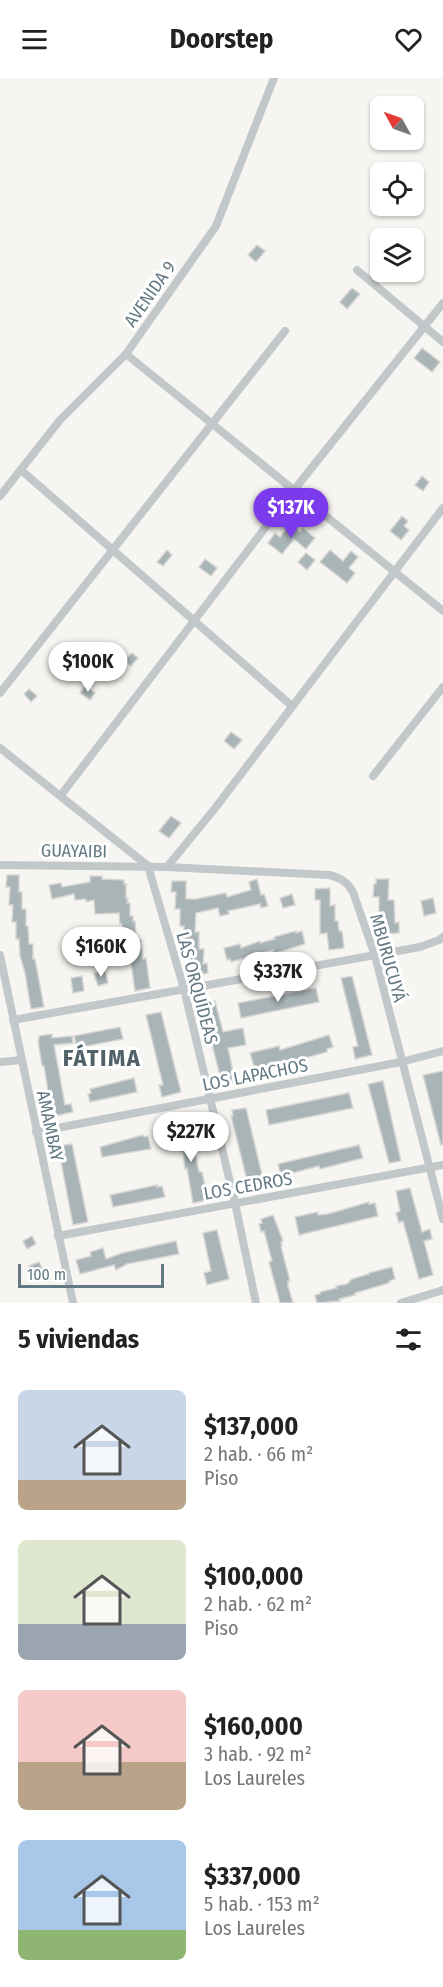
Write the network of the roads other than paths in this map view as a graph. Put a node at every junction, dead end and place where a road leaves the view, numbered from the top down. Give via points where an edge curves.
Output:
1 (274, 78) edge
2 (357, 270) dead end
3 (443, 303) edge
4 (424, 326) junction
5 (285, 331) dead end
6 (443, 342) edge
7 (126, 354) junction
8 (212, 424) junction
9 (21, 470) junction
10 (294, 490) junction
11 (0, 496) edge
12 (443, 508) edge
13 (113, 550) junction
14 (395, 572) junction
15 (443, 611) edge
16 (194, 621) junction
17 (443, 687) edge
18 (0, 693) edge
19 (292, 706) junction
20 (0, 748) edge
21 (373, 776) dead end
22 (61, 795) junction
23 (0, 865) edge
24 (148, 866) junction
25 (167, 867) junction
26 (443, 937) edge
27 (0, 955) edge
28 (375, 956) junction
29 (184, 989) junction
30 (13, 1020) junction
31 (443, 1051) edge
32 (21, 1060) junction
33 (0, 1062) edge
34 (401, 1062) junction
35 (210, 1099) junction
36 (36, 1132) junction
37 (443, 1165) edge
38 (429, 1168) junction
39 (235, 1203) junction
40 (443, 1219) edge
41 (58, 1236) junction
42 (443, 1292) edge
43 (73, 1303) edge
44 (256, 1303) edge
45 (401, 1303) edge

1 - 7 street, AVENIDA 9 via 216,226
2 - 4 street
3 - 4 street
4 - 6 street
4 - 10 street
5 - 8 street
7 - 8 street
7 - 9 street, AVENIDA 9 via 60,420
8 - 10 street
8 - 13 street
9 - 11 street, AVENIDA 9
9 - 13 street
10 - 14 street
10 - 16 street
12 - 14 street
13 - 16 street
13 - 18 street
14 - 15 street
14 - 19 street
16 - 19 street
16 - 22 street
17 - 21 street
19 - 25 street
20 - 22 street
22 - 24 street
23 - 24 street, GUAYAIBI
24 - 25 street, GUAYAIBI
24 - 29 street, LAS ORQUÍDEAS
25 - 28 street, MBURUCUYÁ via 339,877 353,892
26 - 28 street via 420,947
27 - 30 street, AMAMBAY
28 - 29 street
28 - 34 street, MBURUCUYÁ
29 - 30 street
29 - 35 street, LAS ORQUÍDEAS
30 - 32 street, AMAMBAY
31 - 34 street, LOS LAPACHOS
32 - 33 street
32 - 36 street, AMAMBAY
34 - 35 street, LOS LAPACHOS
34 - 38 street, MBURUCUYÁ
35 - 36 street, LOS LAPACHOS
35 - 39 street, LAS ORQUÍDEAS
36 - 41 street, AMAMBAY
37 - 38 street, LOS CEDROS
38 - 39 street, LOS CEDROS
38 - 40 street, MBURUCUYÁ
39 - 41 street, LOS CEDROS
39 - 44 street, LAS ORQUÍDEAS
41 - 43 street, AMAMBAY
42 - 45 street

